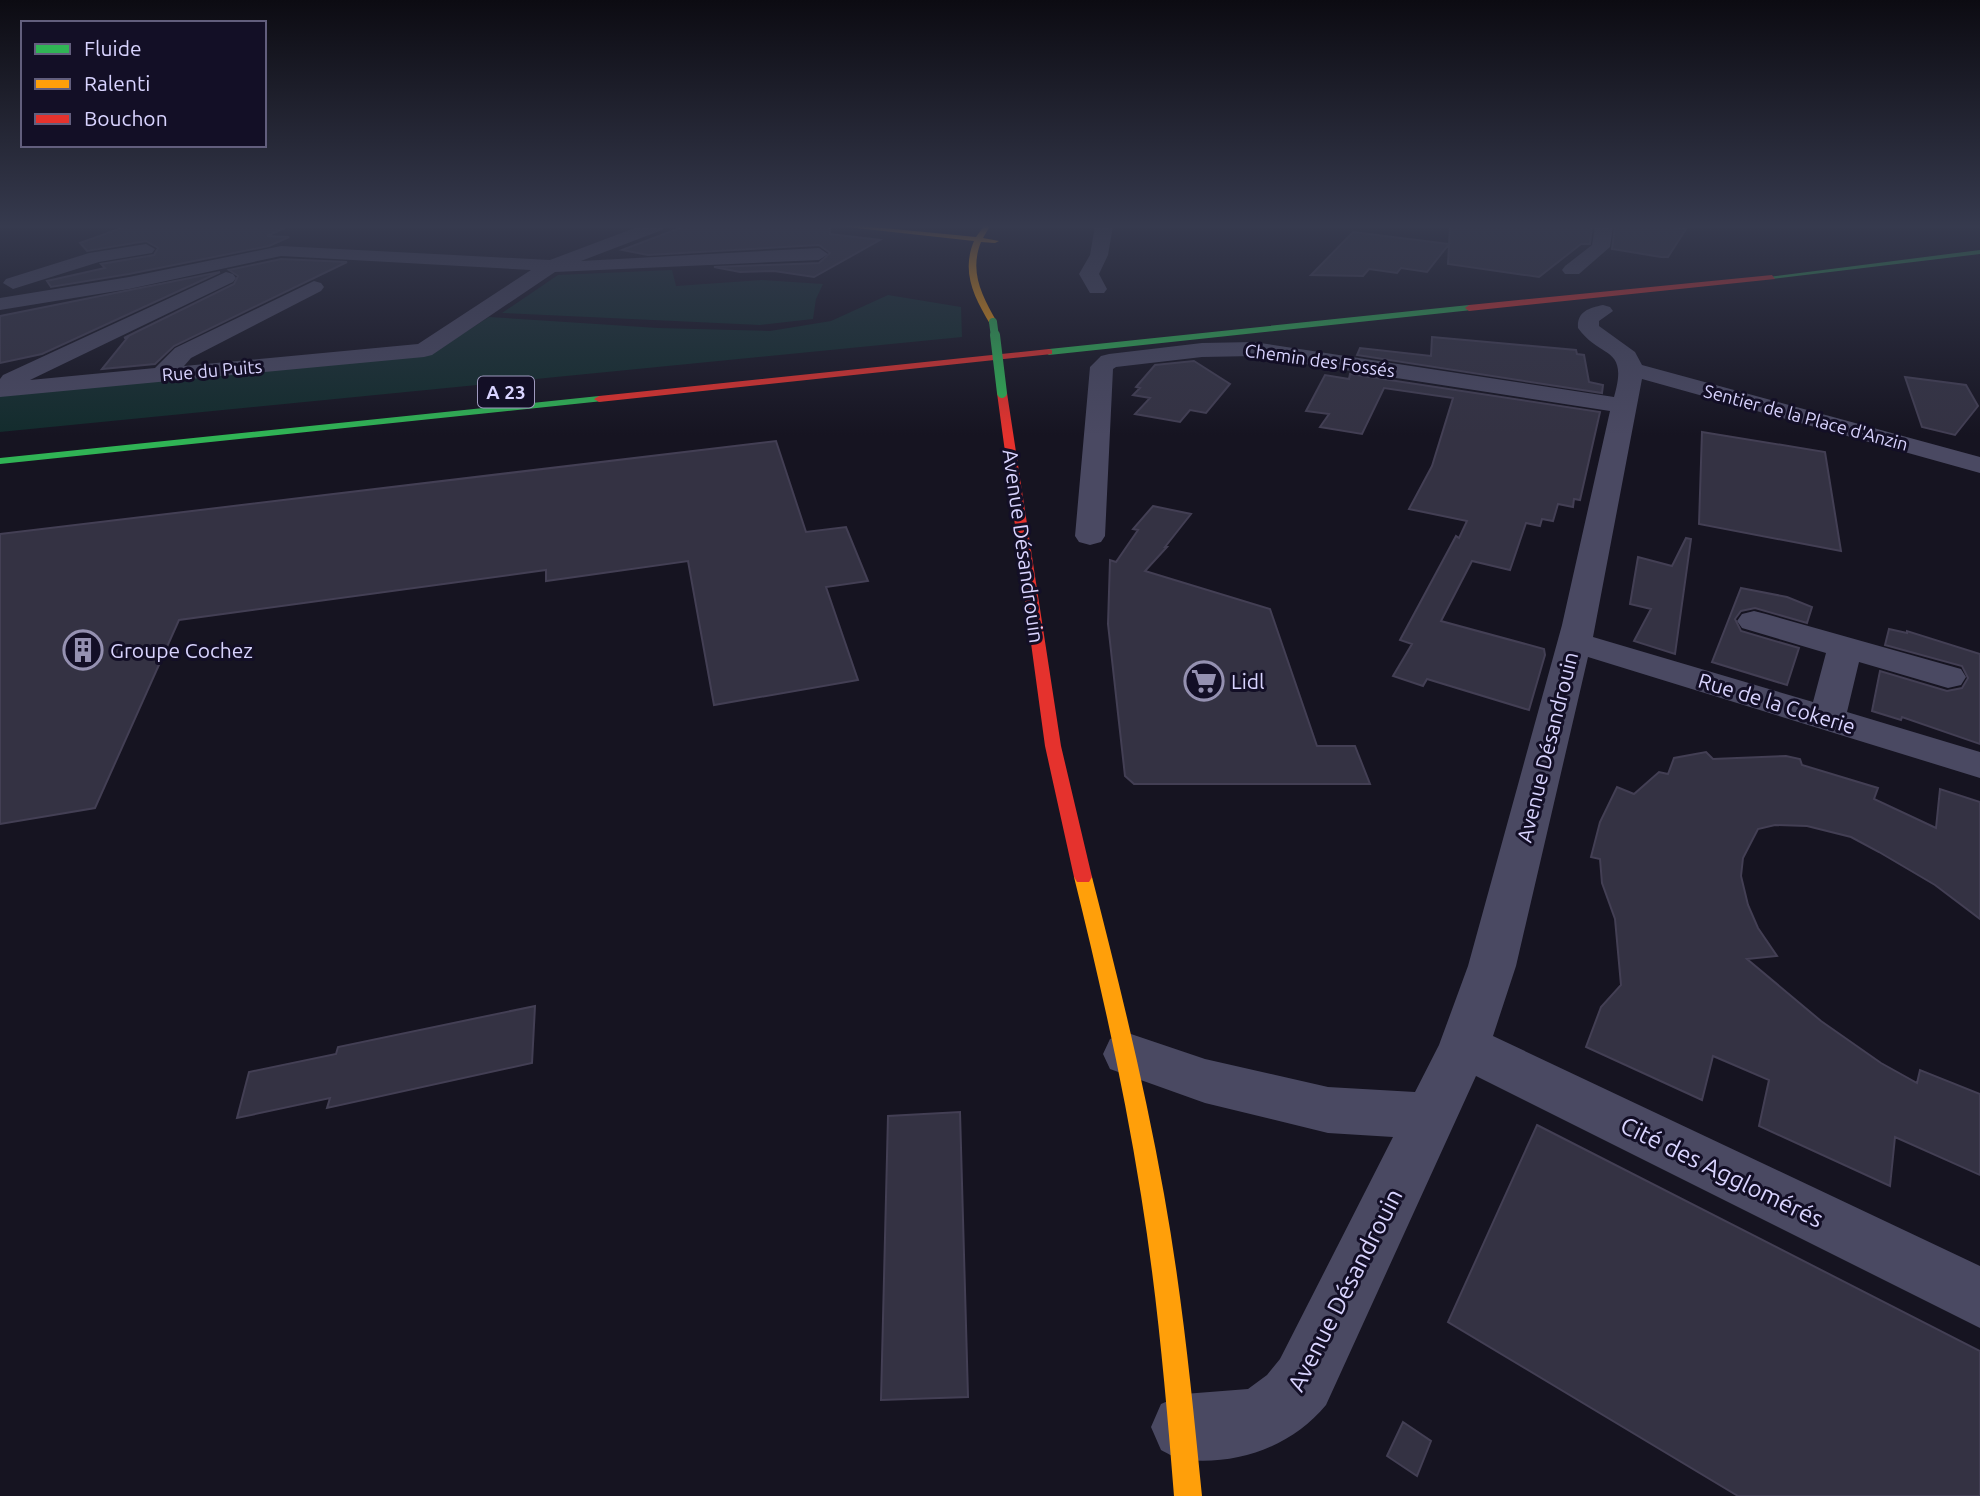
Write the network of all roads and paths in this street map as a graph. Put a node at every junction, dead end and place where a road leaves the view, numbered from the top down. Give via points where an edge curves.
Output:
1 (50, 296) edge
2 (188, 296) edge
3 (297, 296) edge
4 (505, 296) edge
5 (978, 296) edge
6 (992, 296) edge
7 (1462, 296) edge
8 (1586, 296) edge
9 (0, 304) edge
10 (1603, 311) dead end
11 (993, 322) junction
12 (163, 374) junction
13 (0, 387) edge
14 (1628, 387) junction
15 (353, 408) dead end
16 (71, 453) junction
17 (0, 461) edge
18 (1980, 465) edge
19 (0, 469) edge
20 (1090, 536) dead end
21 (1754, 621) dead end
22 (1574, 642) junction
23 (1845, 647) junction
24 (1948, 677) dead end
25 (1826, 718) junction
26 (1980, 765) edge
27 (1464, 1046) junction
28 (1128, 1054) junction
29 (1430, 1116) junction
30 (1980, 1298) edge
31 (1184, 1427) junction
32 (1188, 1496) edge

1 - 9 street
2 - 13 street
3 - 12 street via 183,353
4 - 12 street, Rue du Puits via 424,350
5 - 11 main road, Avenue Désandrouin
6 - 11 main road, Avenue Désandrouin
7 - 15 main road, A 23
8 - 16 main road, A 23
10 - 14 street via 1588,318 1589,328 1624,353
11 - 28 main road, Avenue Désandrouin, bridge via 1053,746
12 - 13 street, Rue du Puits
14 - 18 street, Sentier de la Place d'Anzin
14 - 20 street, Chemin des Fossés via 1254,349 1110,361 1102,368
14 - 22 street, Avenue Désandrouin
16 - 17 main road, A 23
16 - 19 main road
21 - 23 street
22 - 25 street, Rue de la Cokerie
22 - 27 street, Avenue Désandrouin via 1492,966
23 - 24 street
23 - 25 street
25 - 26 street, Rue de la Cokerie
27 - 29 street, Avenue Désandrouin
27 - 30 street, Cité des Agglomérés
28 - 29 street via 1205,1081 1307,1106 1361,1114
28 - 31 main road, Avenue Désandrouin via 1161,1244
29 - 31 street, Avenue Désandrouin via 1303,1382 1288,1402 1271,1415 1248,1423
31 - 32 main road, Avenue Désandrouin

